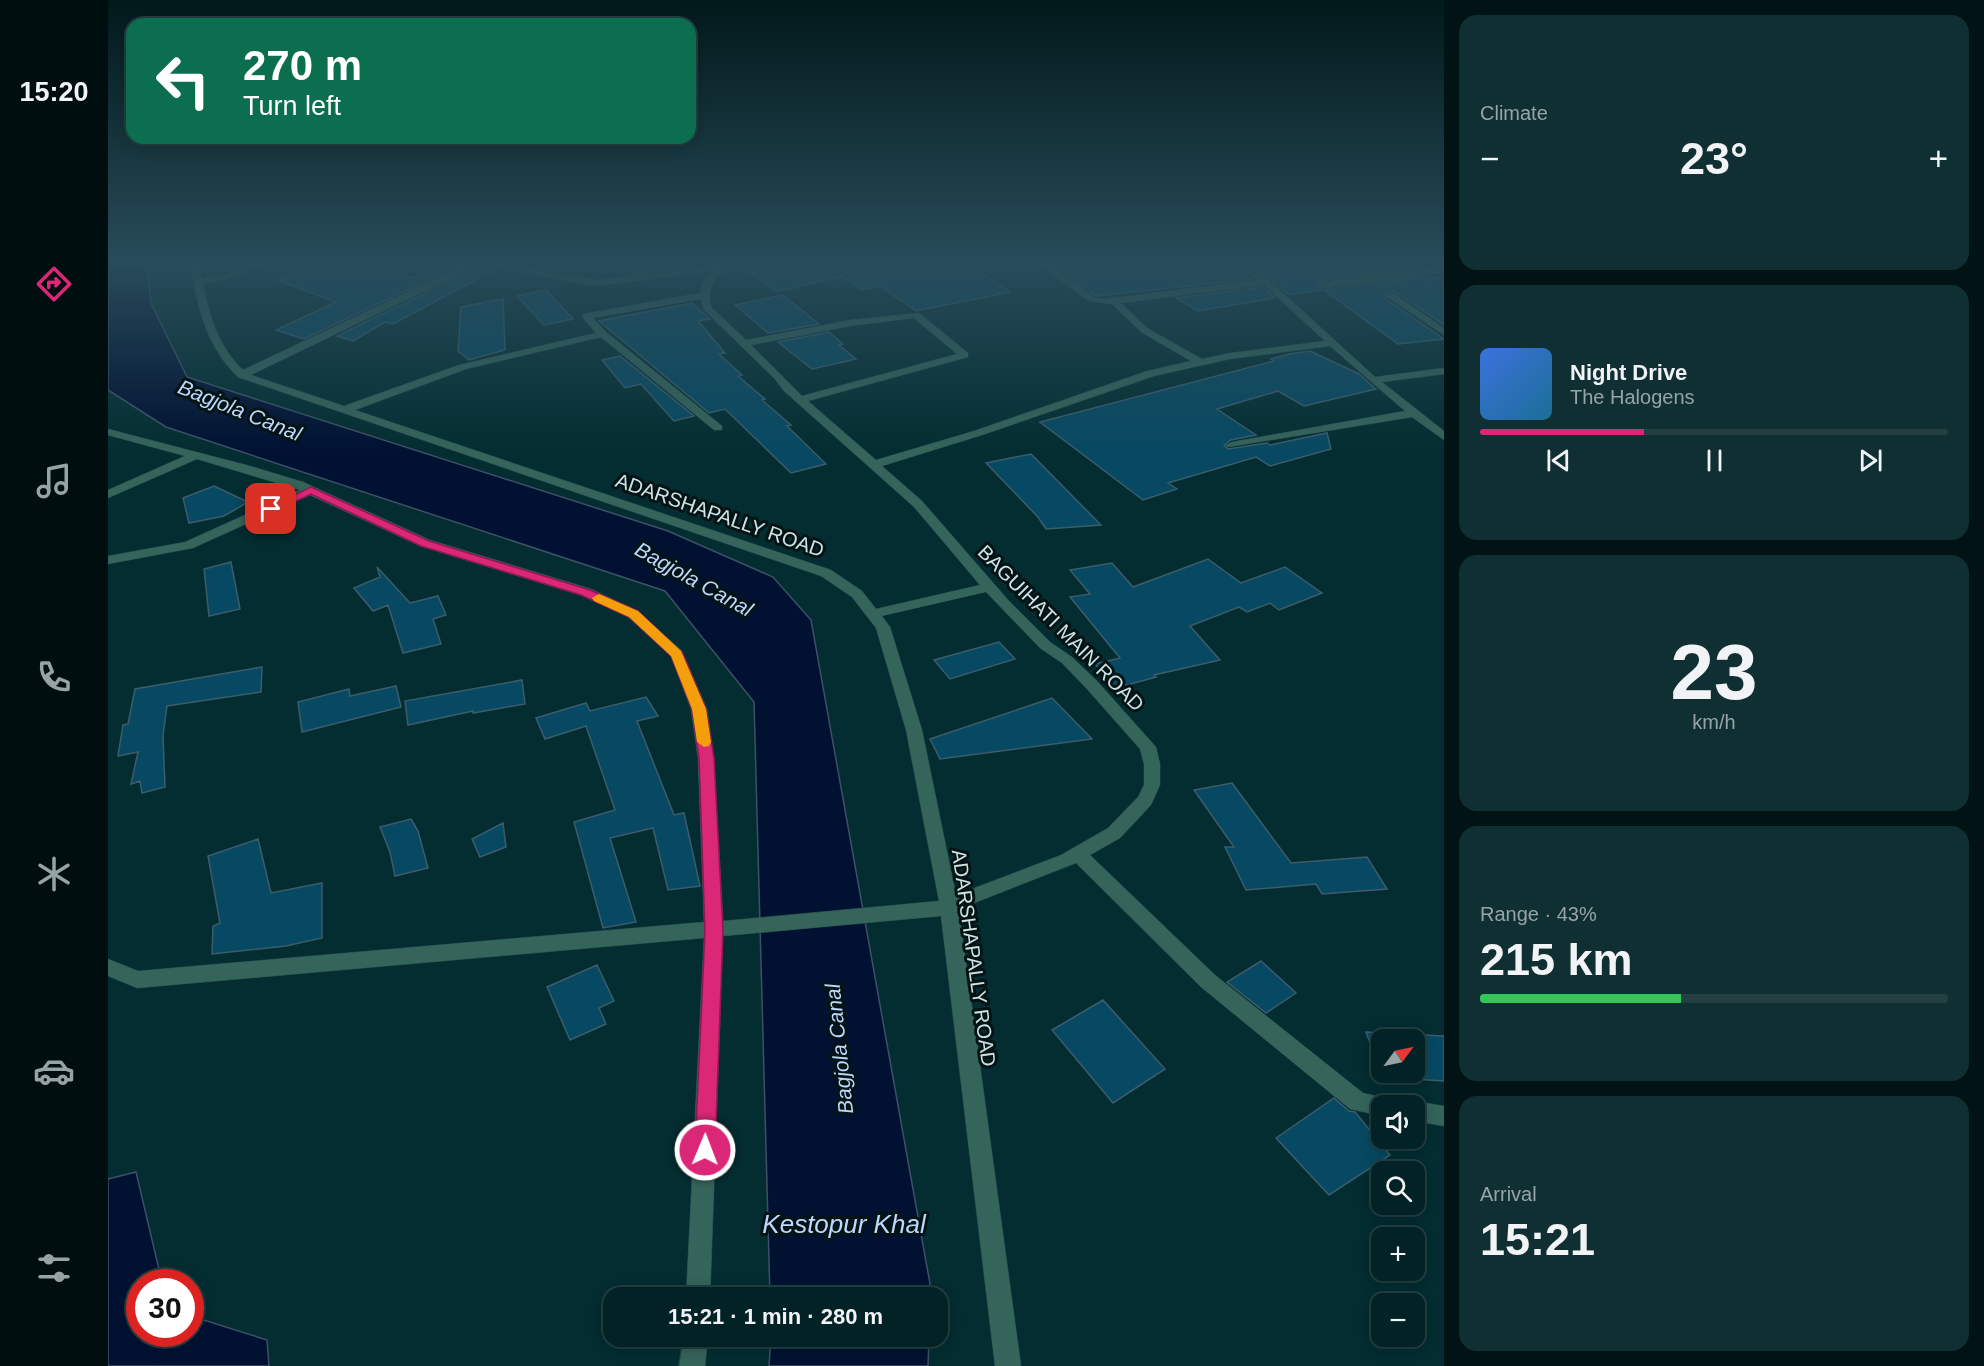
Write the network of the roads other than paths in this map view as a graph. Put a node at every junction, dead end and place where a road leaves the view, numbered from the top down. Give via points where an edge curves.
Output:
1 (208, 325) edge
2 (346, 325) edge
3 (594, 325) edge
4 (725, 325) edge
5 (841, 325) edge
6 (928, 325) edge
7 (1139, 325) edge
8 (1312, 325) edge
9 (603, 334) junction
10 (744, 343) junction
11 (1332, 343) junction
12 (1200, 362) junction
13 (1444, 371) edge
14 (242, 375) junction
15 (1373, 380) junction
16 (800, 400) junction
17 (344, 411) junction
18 (1414, 413) junction
19 (718, 428) dead end
20 (108, 432) edge
21 (1444, 437) edge
22 (1232, 446) dead end
23 (196, 455) junction
24 (873, 465) junction
25 (311, 490) junction
26 (108, 494) edge
27 (108, 560) edge
28 (989, 587) junction
29 (872, 614) junction
30 (1078, 854) junction
31 (949, 908) junction
32 (714, 931) junction
33 (108, 967) edge
34 (1371, 1104) edge
35 (1425, 1113) edge
36 (1444, 1116) edge
37 (698, 1287) edge
38 (695, 1347) edge
39 (692, 1366) edge
40 (1008, 1366) edge

1 - 14 street, ADARSHAPALLY ROAD via 221,352
2 - 14 street
3 - 9 street
4 - 10 street, BAGUIHATI MAIN ROAD
5 - 10 street
6 - 16 street via 964,355
7 - 12 street
8 - 11 street
9 - 17 street via 463,367
9 - 19 street
10 - 16 street, BAGUIHATI MAIN ROAD
11 - 12 street
11 - 15 street
12 - 24 street via 1131,379
13 - 15 street
14 - 17 street, ADARSHAPALLY ROAD
15 - 18 street
16 - 24 street, BAGUIHATI MAIN ROAD
17 - 29 street, ADARSHAPALLY ROAD via 826,573 857,594
18 - 21 street
18 - 22 street
20 - 23 street
23 - 25 street
23 - 26 street
24 - 28 street, BAGUIHATI MAIN ROAD via 918,504
25 - 27 street via 188,545
25 - 32 street via 425,543 586,592 633,614 677,654 699,709 706,758
28 - 29 street
28 - 30 street, BAGUIHATI MAIN ROAD via 1121,714 1148,747 1152,785 1145,801 1114,833
29 - 31 street, ADARSHAPALLY ROAD via 883,627 914,730
30 - 31 street, BAGUIHATI MAIN ROAD
30 - 34 street via 1208,981 1358,1102
31 - 32 street
31 - 40 street, ADARSHAPALLY ROAD
32 - 33 street via 458,949 137,980
32 - 37 street
35 - 36 street
38 - 39 street

